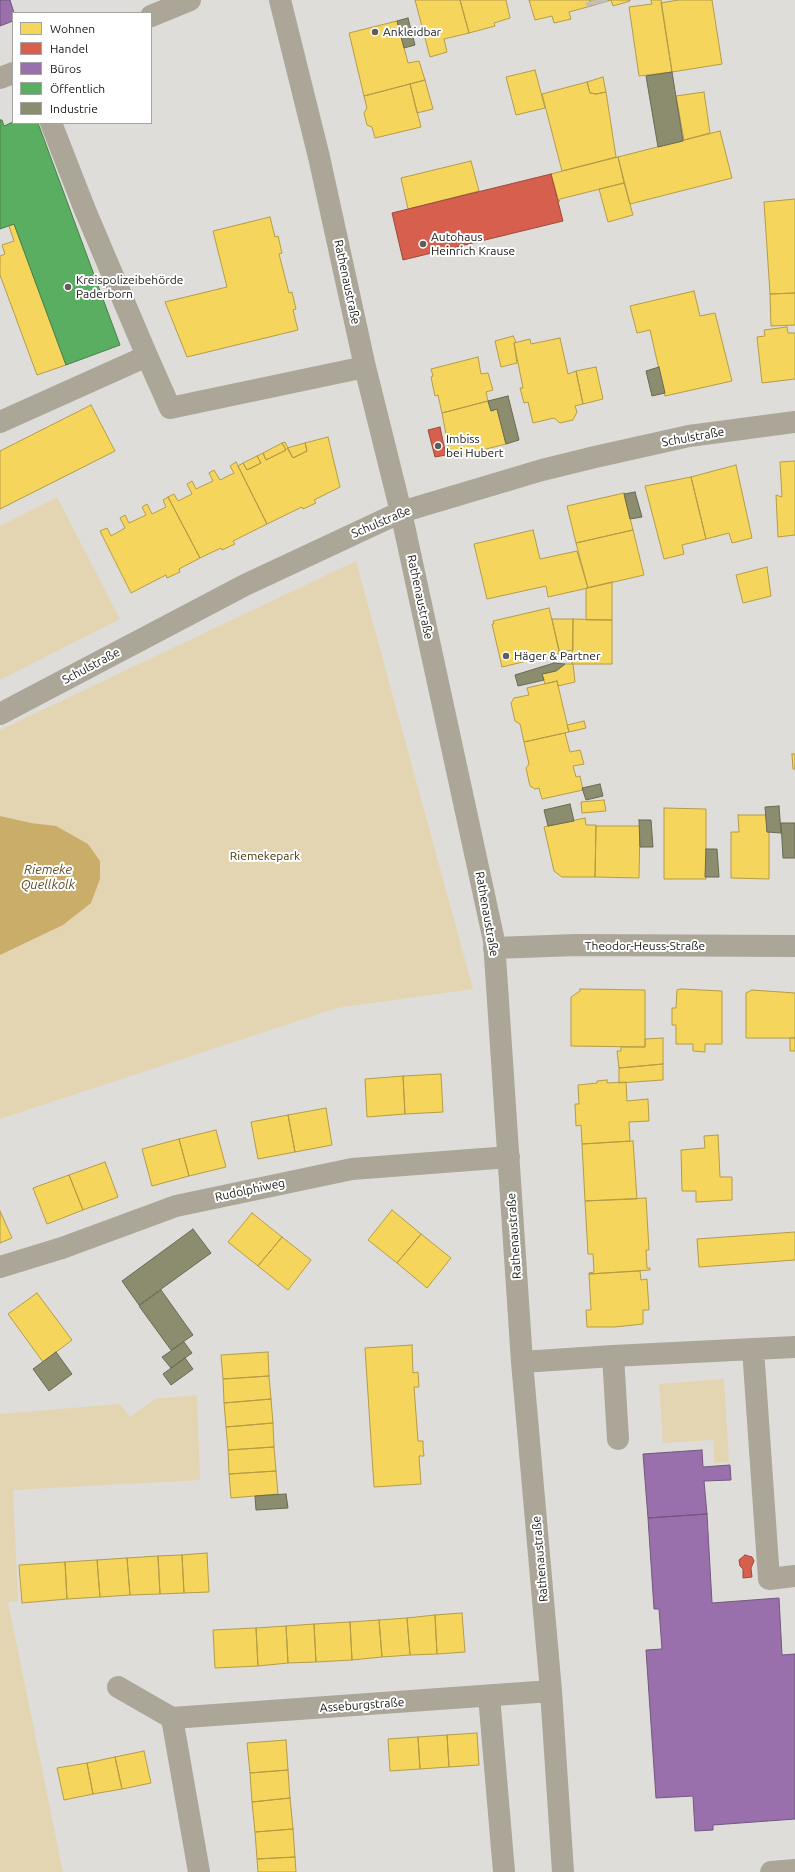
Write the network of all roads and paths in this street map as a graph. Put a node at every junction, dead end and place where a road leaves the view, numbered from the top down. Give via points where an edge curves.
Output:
1 (190, 0) edge
2 (280, 0) edge
3 (152, 16) edge
4 (12, 73) edge
5 (0, 78) edge
6 (51, 124) edge
7 (147, 356) junction
8 (365, 367) junction
9 (1, 418) edge
10 (795, 422) edge
11 (401, 512) junction
12 (0, 714) edge
13 (795, 946) edge
14 (494, 948) junction
15 (509, 1157) junction
16 (0, 1267) edge
17 (795, 1347) edge
18 (753, 1349) junction
19 (613, 1356) junction
20 (522, 1362) junction
21 (618, 1440) dead end
22 (795, 1576) edge
23 (118, 1687) dead end
24 (551, 1691) junction
25 (489, 1696) junction
26 (172, 1718) junction
27 (795, 1870) edge
28 (199, 1872) edge
29 (504, 1872) edge
30 (563, 1872) edge
31 (771, 1872) edge

1 - 3 street
2 - 8 street, Rathenaustraße via 319,157
4 - 5 street
6 - 7 street
7 - 8 street via 170,408
7 - 9 street
8 - 11 street, Rathenaustraße
10 - 11 street, Schulstraße via 689,436 595,457
11 - 12 street, Schulstraße via 245,585
11 - 14 street, Rathenaustraße via 489,913
13 - 14 street, Theodor-Heuss-Straße via 577,945
14 - 15 street, Rathenaustraße
15 - 16 street, Rudolphiweg via 352,1169 176,1206 62,1248
15 - 20 street, Rathenaustraße
17 - 18 street
18 - 19 street
18 - 22 street via 769,1579
19 - 20 street
19 - 21 street
20 - 24 street, Rathenaustraße
23 - 26 street
24 - 25 street, Asseburgstraße
24 - 30 street, Rathenaustraße
25 - 26 street, Asseburgstraße
25 - 29 street
26 - 28 street
27 - 31 street

